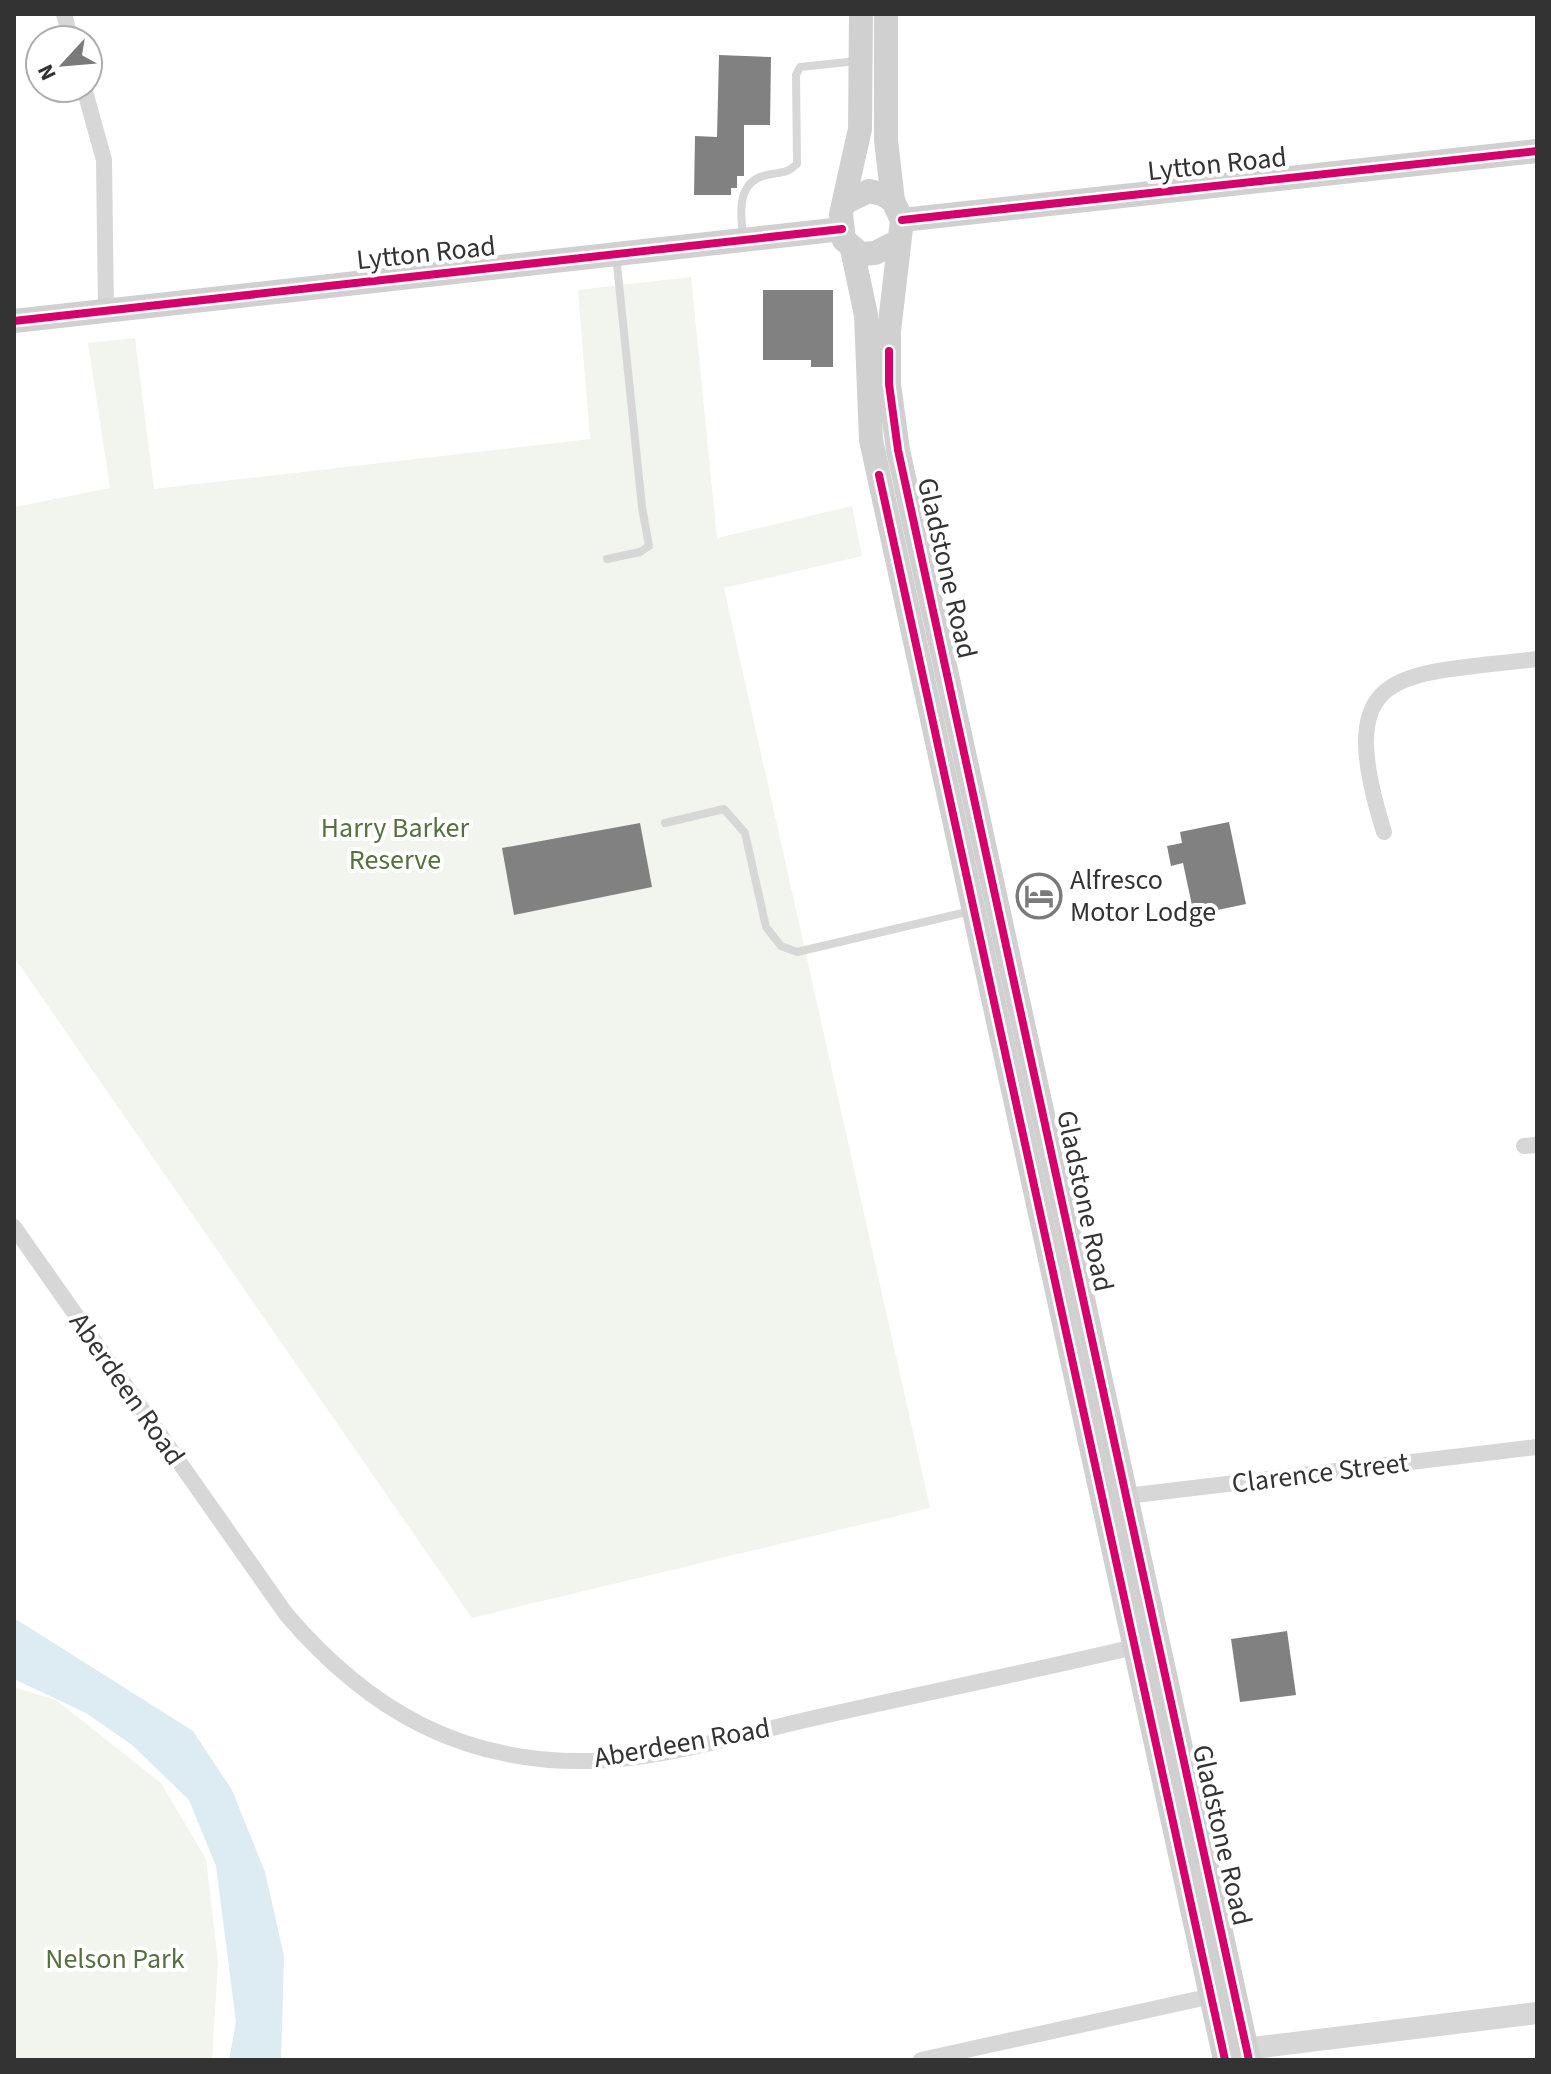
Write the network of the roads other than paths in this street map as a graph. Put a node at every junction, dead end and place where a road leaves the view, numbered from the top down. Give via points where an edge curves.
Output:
1 (861, 14) edge
2 (886, 14) edge
3 (862, 60) junction
4 (88, 104) edge
5 (1537, 151) edge
6 (846, 202) junction
7 (898, 221) junction
8 (847, 239) junction
9 (744, 240) junction
10 (616, 255) junction
11 (106, 310) junction
12 (14, 321) edge
13 (607, 559) dead end
14 (1537, 659) edge
15 (665, 823) dead end
16 (1384, 832) dead end
17 (999, 905) junction
18 (974, 911) junction
19 (14, 1227) edge
20 (1537, 1447) edge
21 (1114, 1498) junction
22 (1146, 1644) junction
23 (1222, 1994) junction
24 (1537, 2013) edge
25 (1236, 2055) edge
26 (921, 2060) edge

1 - 3 main road
2 - 7 main road, Gladstone Road via 886,140
3 - 6 main road via 860,129
3 - 9 lane via 800,67 797,164 789,172 764,175 749,185 739,204
4 - 11 street via 104,160
5 - 7 main road, Lytton Road
6 - 7 main road via 869,191
6 - 8 main road via 841,214
7 - 8 main road via 875,253 861,254
7 - 17 main road, Gladstone Road via 889,341 898,450
8 - 9 main road, Lytton Road
8 - 18 main road, Gladstone Road via 866,315 871,440
9 - 10 main road, Lytton Road
10 - 11 main road, Lytton Road
10 - 13 lane via 649,546
11 - 12 main road, Lytton Road
14 - 16 street via 1421,673 1383,690 1370,708 1365,729 1371,792
15 - 18 lane via 724,809 736,820 745,833 766,927 781,946 797,952
17 - 18 lane
17 - 21 main road, Gladstone Road
18 - 21 main road, Gladstone Road
19 - 22 street, Aberdeen Road via 286,1614 324,1659 427,1729 521,1757 594,1761 691,1745
20 - 21 street, Clarence Street
21 - 22 main road, Gladstone Road
22 - 23 main road, Gladstone Road
23 - 25 main road, Gladstone Road
23 - 26 street
24 - 25 street

